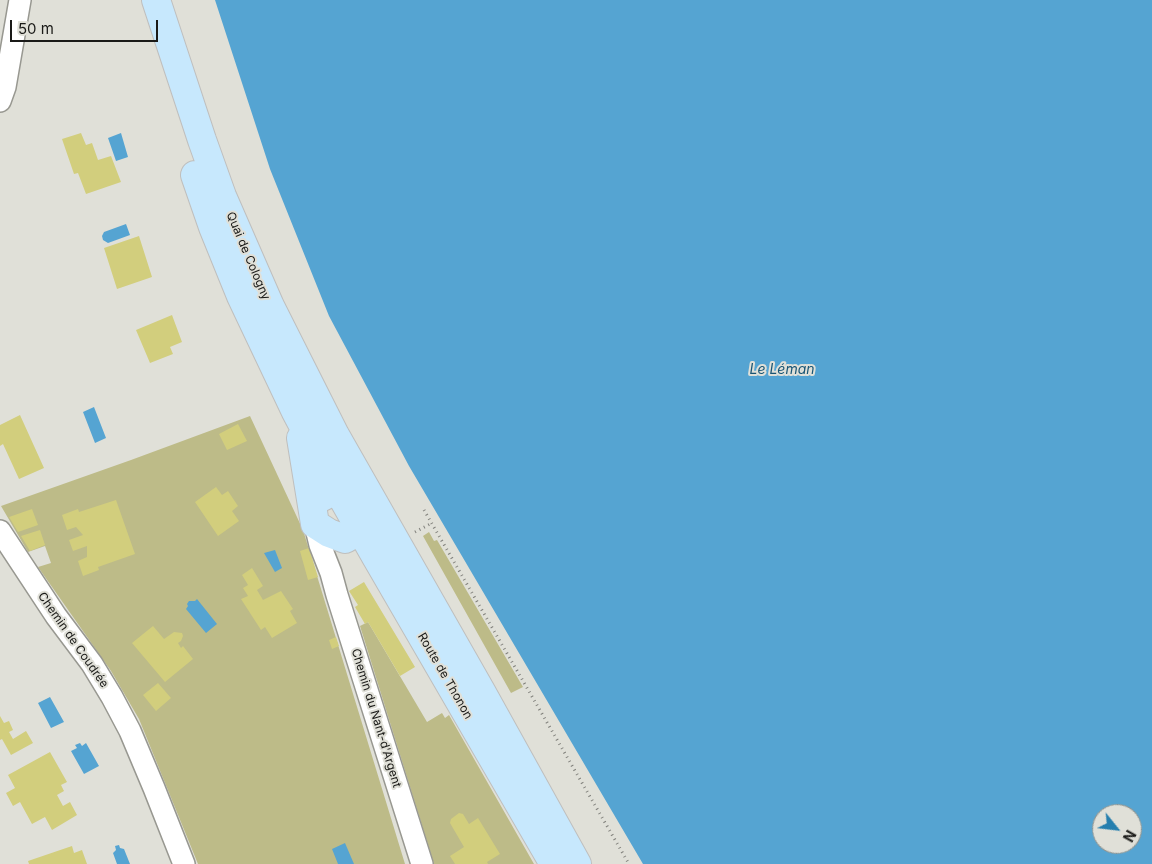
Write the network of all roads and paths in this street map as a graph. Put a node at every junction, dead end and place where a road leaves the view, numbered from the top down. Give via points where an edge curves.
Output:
1 (20, 0) edge
2 (138, 0) edge
3 (156, 0) edge
4 (0, 101) edge
5 (296, 412) junction
6 (337, 488) junction
7 (370, 498) junction
8 (424, 510) dead end
9 (314, 513) junction
10 (432, 524) junction
11 (0, 531) edge
12 (413, 534) dead end
13 (353, 535) junction
14 (331, 572) junction
15 (184, 864) edge
16 (422, 864) edge
17 (554, 864) edge
18 (577, 864) edge
19 (629, 864) edge

1 - 4 street
2 - 5 main road, Quai de Cologny via 220,245
3 - 7 main road, Quai de Cologny via 202,140 245,251 306,379
5 - 6 main road, Quai de Cologny
5 - 9 main road
6 - 7 main road via 352,485 366,492
6 - 9 main road
6 - 13 main road, Route de Thonon
7 - 13 main road via 373,505 371,519
7 - 18 main road, Route de Thonon
8 - 10 path
9 - 13 main road via 329,533
9 - 14 street, Chemin du Nant-d'Argent via 320,545
10 - 12 path
10 - 19 path
11 - 15 street, Chemin de Coudrée via 112,698 130,731
13 - 14 street via 337,552
13 - 17 main road, Route de Thonon
14 - 16 street, Chemin du Nant-d'Argent

